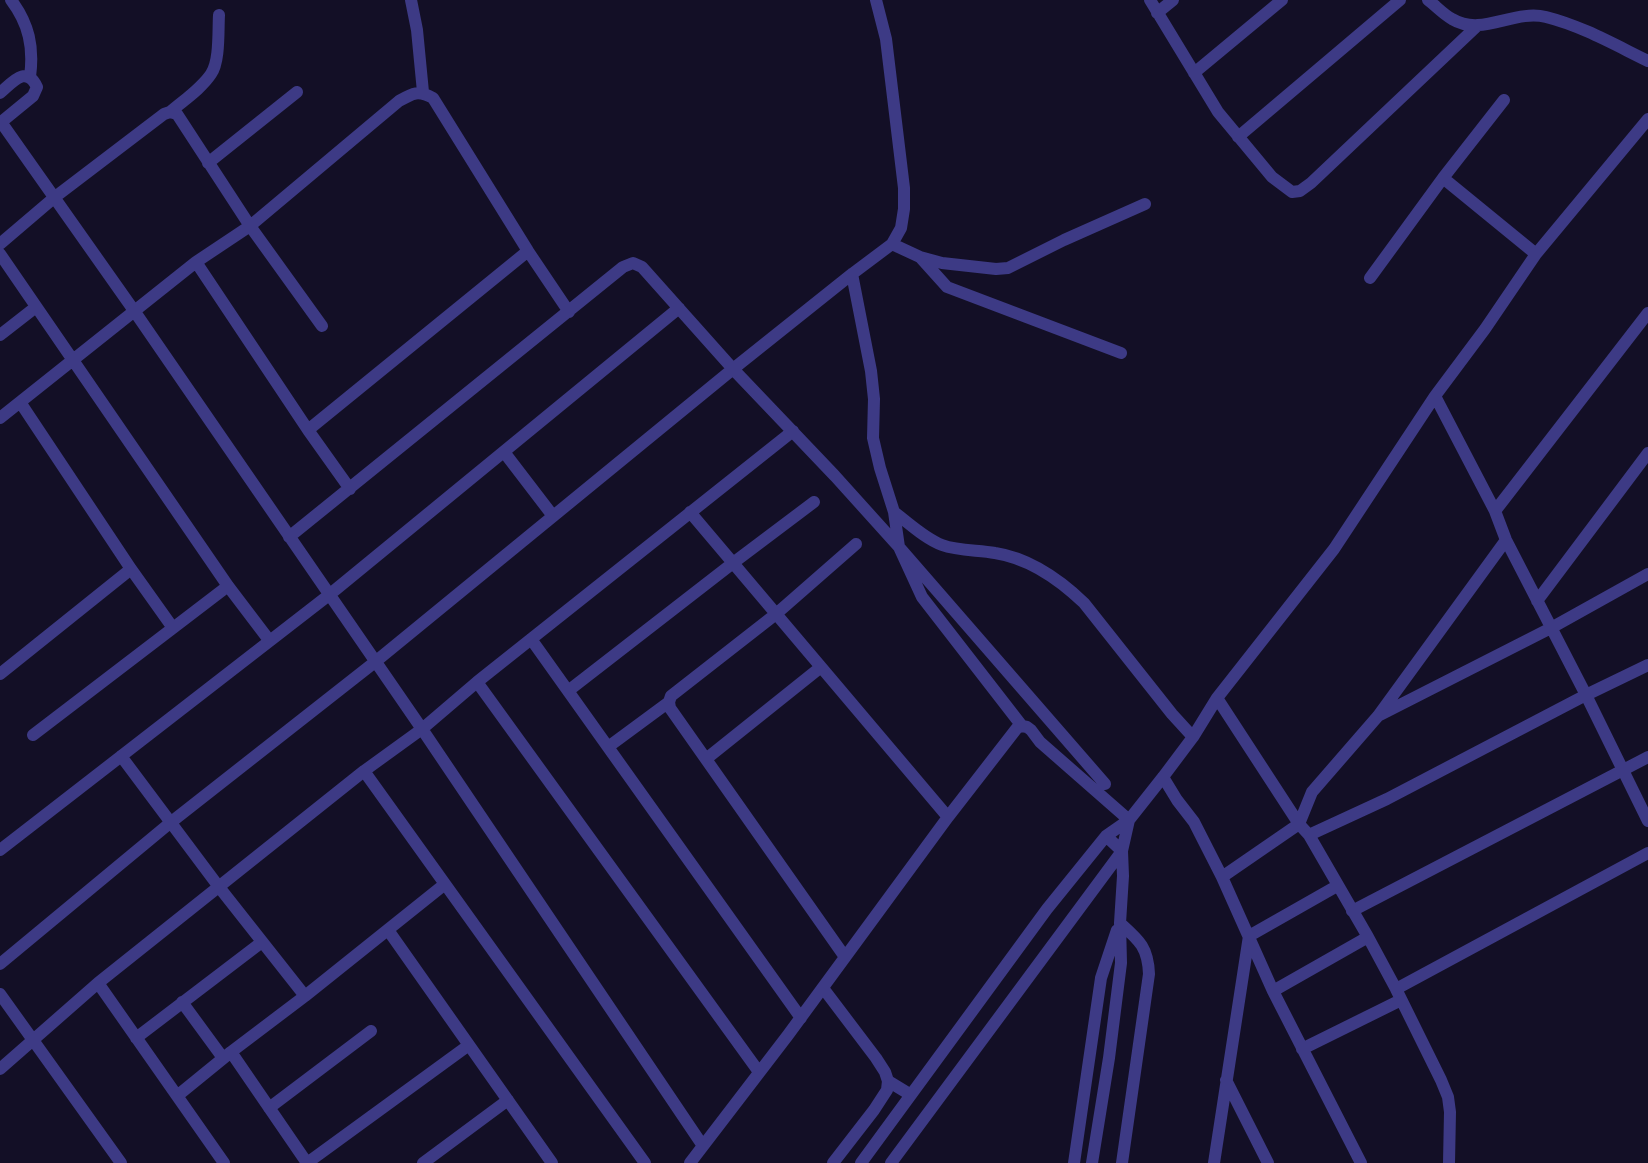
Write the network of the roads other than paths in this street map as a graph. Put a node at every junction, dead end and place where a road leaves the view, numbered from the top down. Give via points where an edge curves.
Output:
1 (11, 0) edge
2 (411, 0) edge
3 (876, 0) edge
4 (1150, 0) edge
5 (1173, 0) edge
6 (1282, 0) edge
7 (1400, 0) edge
8 (1428, 0) edge
9 (1157, 13) junction
10 (219, 16) dead end
11 (1476, 27) junction
12 (1648, 61) edge
13 (1194, 73) junction
14 (30, 77) junction
15 (297, 92) dead end
16 (423, 92) junction
17 (0, 93) edge
18 (1504, 100) dead end
19 (170, 112) junction
20 (1648, 119) edge
21 (1, 122) edge
22 (1238, 137) junction
23 (208, 163) junction
24 (1443, 178) junction
25 (55, 197) junction
26 (1145, 204) dead end
27 (250, 226) junction
28 (0, 244) edge
29 (892, 244) junction
30 (528, 252) junction
31 (0, 254) edge
32 (1536, 254) junction
33 (920, 257) junction
34 (196, 262) junction
35 (852, 274) junction
36 (1370, 278) dead end
37 (36, 307) junction
38 (679, 308) junction
39 (135, 312) junction
40 (569, 312) junction
41 (1648, 313) edge
42 (322, 326) dead end
43 (0, 335) edge
44 (1121, 353) dead end
45 (73, 360) junction
46 (733, 369) junction
47 (1435, 396) junction
48 (20, 402) junction
49 (0, 418) edge
50 (308, 430) junction
51 (793, 431) junction
52 (504, 452) junction
53 (1648, 453) edge
54 (350, 489) junction
55 (814, 502) dead end
56 (690, 512) junction
57 (894, 512) junction
58 (1495, 512) junction
59 (553, 516) junction
60 (290, 537) junction
61 (1506, 540) junction
62 (856, 544) dead end
63 (899, 547) junction
64 (733, 563) junction
65 (131, 569) junction
66 (1648, 574) edge
67 (228, 586) junction
68 (329, 595) junction
69 (1537, 601) junction
70 (776, 614) junction
71 (173, 628) junction
72 (1551, 628) junction
73 (531, 639) junction
74 (269, 640) junction
75 (375, 662) junction
76 (1648, 665) edge
77 (821, 668) junction
78 (0, 674) edge
79 (477, 682) junction
80 (568, 691) junction
81 (1586, 695) junction
82 (1217, 698) junction
83 (669, 702) junction
84 (1378, 716) junction
85 (1022, 726) junction
86 (422, 729) junction
87 (33, 735) dead end
88 (1193, 737) junction
89 (608, 747) junction
90 (120, 756) junction
91 (1648, 757) edge
92 (706, 759) junction
93 (1623, 770) junction
94 (364, 771) junction
95 (1163, 777) junction
96 (1105, 784) dead end
97 (948, 817) junction
98 (1129, 820) junction
99 (1648, 821) edge
100 (170, 823) junction
101 (1299, 824) junction
102 (1309, 835) junction
103 (1106, 836) junction
104 (1, 847) edge
105 (1122, 851) junction
106 (1648, 853) edge
107 (1222, 877) junction
108 (445, 884) junction
109 (1338, 886) junction
110 (218, 887) junction
111 (1352, 911) junction
112 (1120, 923) junction
113 (388, 930) junction
114 (1248, 936) junction
115 (1368, 937) junction
116 (262, 942) junction
117 (845, 957) junction
118 (0, 964) edge
119 (98, 983) junction
120 (823, 988) junction
121 (1273, 991) junction
122 (0, 994) edge
123 (1398, 994) junction
124 (305, 996) junction
125 (182, 1002) junction
126 (801, 1018) junction
127 (371, 1031) dead end
128 (136, 1038) junction
129 (33, 1039) junction
130 (469, 1045) junction
131 (1302, 1049) junction
132 (227, 1055) junction
133 (0, 1069) edge
134 (759, 1072) junction
135 (1226, 1080) junction
136 (888, 1081) junction
137 (911, 1095) junction
138 (177, 1096) junction
139 (508, 1100) junction
140 (269, 1108) junction
141 (703, 1146) junction
142 (545, 1161) edge
143 (121, 1163) edge
144 (224, 1163) edge
145 (307, 1163) edge
146 (423, 1163) edge
147 (645, 1163) edge
148 (690, 1163) edge
149 (833, 1163) edge
150 (861, 1163) edge
151 (891, 1163) edge
152 (1074, 1163) edge
153 (1092, 1163) edge
154 (1122, 1163) edge
155 (1214, 1163) edge
156 (1268, 1163) edge
157 (1361, 1163) edge
158 (1449, 1163) edge

1 - 14 street via 27,26 32,46
2 - 16 street
3 - 29 street via 886,40 904,188 901,228
4 - 9 street
5 - 9 street
6 - 13 street
7 - 22 street
8 - 11 street via 1452,19
9 - 13 street
10 - 19 street via 217,56 212,73
11 - 12 street via 1519,17 1544,17 1584,31
11 - 22 street via 1300,191 1292,192 1272,177
13 - 22 street
14 - 17 street via 19,78
14 - 21 street via 37,91
15 - 23 street
16 - 27 street via 399,101
16 - 30 street via 433,98
18 - 24 street
19 - 23 street via 177,114
19 - 25 street
20 - 32 street
21 - 25 street
23 - 27 street
24 - 32 street
24 - 36 street
25 - 28 street
25 - 39 street
26 - 33 street via 1008,268 942,263
27 - 34 street
27 - 42 street
29 - 33 street
29 - 35 street
30 - 40 street
30 - 50 street
31 - 37 street
32 - 47 street
33 - 44 street via 940,280 954,290
34 - 39 street
34 - 50 street
35 - 46 street
35 - 57 street via 871,371 873,438
37 - 43 street
37 - 45 street
38 - 40 street via 642,267 632,263
38 - 46 street
38 - 52 street
39 - 45 street
39 - 60 street
40 - 54 street
41 - 58 street
45 - 48 street
45 - 67 street
46 - 51 street
46 - 59 street
47 - 58 street
47 - 82 street via 1334,549
48 - 49 street
48 - 65 street
50 - 54 street
51 - 56 street
51 - 63 street
52 - 59 street
52 - 68 street
53 - 69 street
54 - 60 street
55 - 64 street
56 - 64 street
56 - 73 street
57 - 63 street
57 - 88 street via 930,540 960,549 1015,557 1069,589 1084,603
58 - 61 street
59 - 75 street
60 - 68 street
61 - 69 street
61 - 84 street
62 - 70 street
63 - 85 street via 922,597
63 - 96 street
64 - 70 street
64 - 80 street
65 - 71 street
65 - 78 street
66 - 72 street
67 - 71 street
67 - 74 street
68 - 74 street
68 - 75 street
69 - 72 street
70 - 77 street
70 - 83 street via 671,696
71 - 87 street
72 - 81 street
72 - 84 street
73 - 79 street
73 - 80 street
74 - 90 street
75 - 86 street
75 - 100 street
76 - 81 street
77 - 92 street
77 - 97 street
79 - 86 street
79 - 134 street
80 - 89 street
81 - 93 street
81 - 102 street via 1387,799
82 - 88 street
82 - 101 street
83 - 89 street
83 - 92 street
84 - 101 street via 1312,792
85 - 97 street via 1012,733
85 - 98 street via 1031,730 1040,742
86 - 94 street
86 - 141 street
88 - 95 street
89 - 126 street
90 - 100 street
90 - 104 street
91 - 93 street
92 - 117 street
93 - 99 street
93 - 111 street
94 - 108 street
94 - 110 street
95 - 98 street
95 - 107 street via 1194,822
97 - 117 street
98 - 103 street
98 - 105 street
100 - 110 street
100 - 118 street
101 - 102 street
101 - 107 street
102 - 109 street
103 - 105 street
103 - 137 street via 1047,909
105 - 112 street
105 - 151 street
106 - 123 street
107 - 114 street
108 - 113 street
108 - 147 street
109 - 111 street
109 - 114 street
110 - 116 street
110 - 119 street
111 - 115 street
112 - 152 street via 1101,978
112 - 153 street via 1120,973
112 - 154 street via 1140,942 1149,960
113 - 124 street
113 - 130 street
114 - 121 street
114 - 135 street
115 - 121 street
115 - 123 street
116 - 124 street
116 - 125 street
117 - 120 street
119 - 128 street
119 - 129 street
120 - 126 street
120 - 136 street via 886,1072
121 - 131 street
122 - 129 street
123 - 131 street
123 - 158 street via 1448,1096
124 - 132 street
125 - 128 street
125 - 132 street
126 - 134 street
127 - 140 street
128 - 138 street
129 - 133 street
129 - 143 street
130 - 139 street
130 - 145 street
131 - 157 street
132 - 138 street
132 - 140 street
134 - 141 street
135 - 155 street
135 - 156 street
136 - 137 street
136 - 149 street via 887,1090 874,1110
137 - 150 street
138 - 144 street
139 - 142 street
139 - 146 street
140 - 145 street
141 - 148 street

